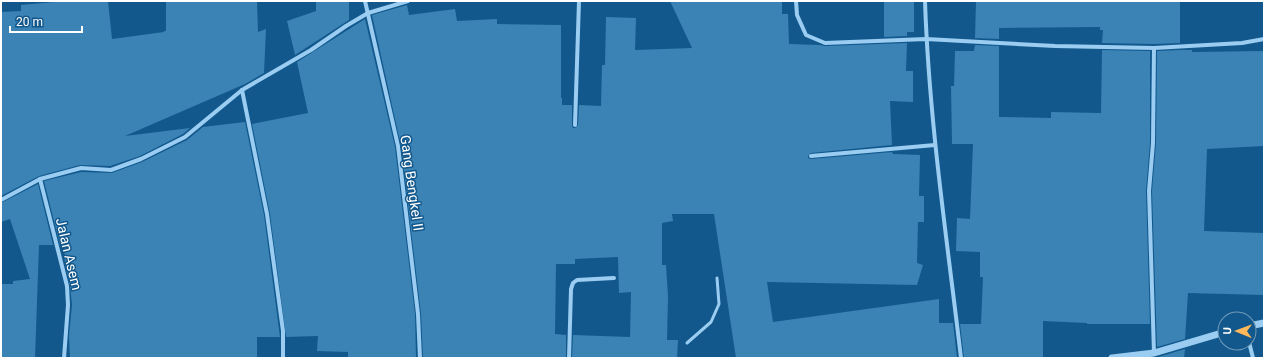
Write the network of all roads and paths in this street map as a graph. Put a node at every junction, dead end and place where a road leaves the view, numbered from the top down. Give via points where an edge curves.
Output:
1 (366, 1) edge
2 (408, 1) edge
3 (579, 1) edge
4 (796, 1) edge
5 (925, 1) edge
6 (368, 13) junction
7 (926, 39) junction
8 (1264, 39) edge
9 (1154, 48) junction
10 (242, 90) junction
11 (575, 125) dead end
12 (935, 144) junction
13 (810, 156) dead end
14 (40, 180) junction
15 (1, 200) edge
16 (614, 278) dead end
17 (717, 278) dead end
18 (1217, 334) edge
19 (687, 343) dead end
20 (1154, 353) junction
21 (64, 358) edge
22 (282, 358) edge
23 (420, 358) edge
24 (569, 358) edge
25 (961, 358) edge
26 (1112, 358) edge

1 - 6 street, Gang Bengkel II
2 - 6 street
3 - 11 street
4 - 7 street via 797,15 806,35 824,43
5 - 7 street
6 - 10 street
6 - 23 street, Gang Bengkel II via 398,146 418,314
7 - 9 street
7 - 12 street
8 - 9 street via 1242,43
9 - 20 street via 1153,143 1149,191
10 - 14 street via 185,137 141,159 111,170 81,168
10 - 22 street via 268,214 283,331
12 - 13 street
12 - 25 street
14 - 15 street
14 - 21 street, Jalan Asem via 67,286
16 - 24 street via 577,280 573,283
17 - 19 lane via 718,304 711,322
18 - 20 street
20 - 26 street

